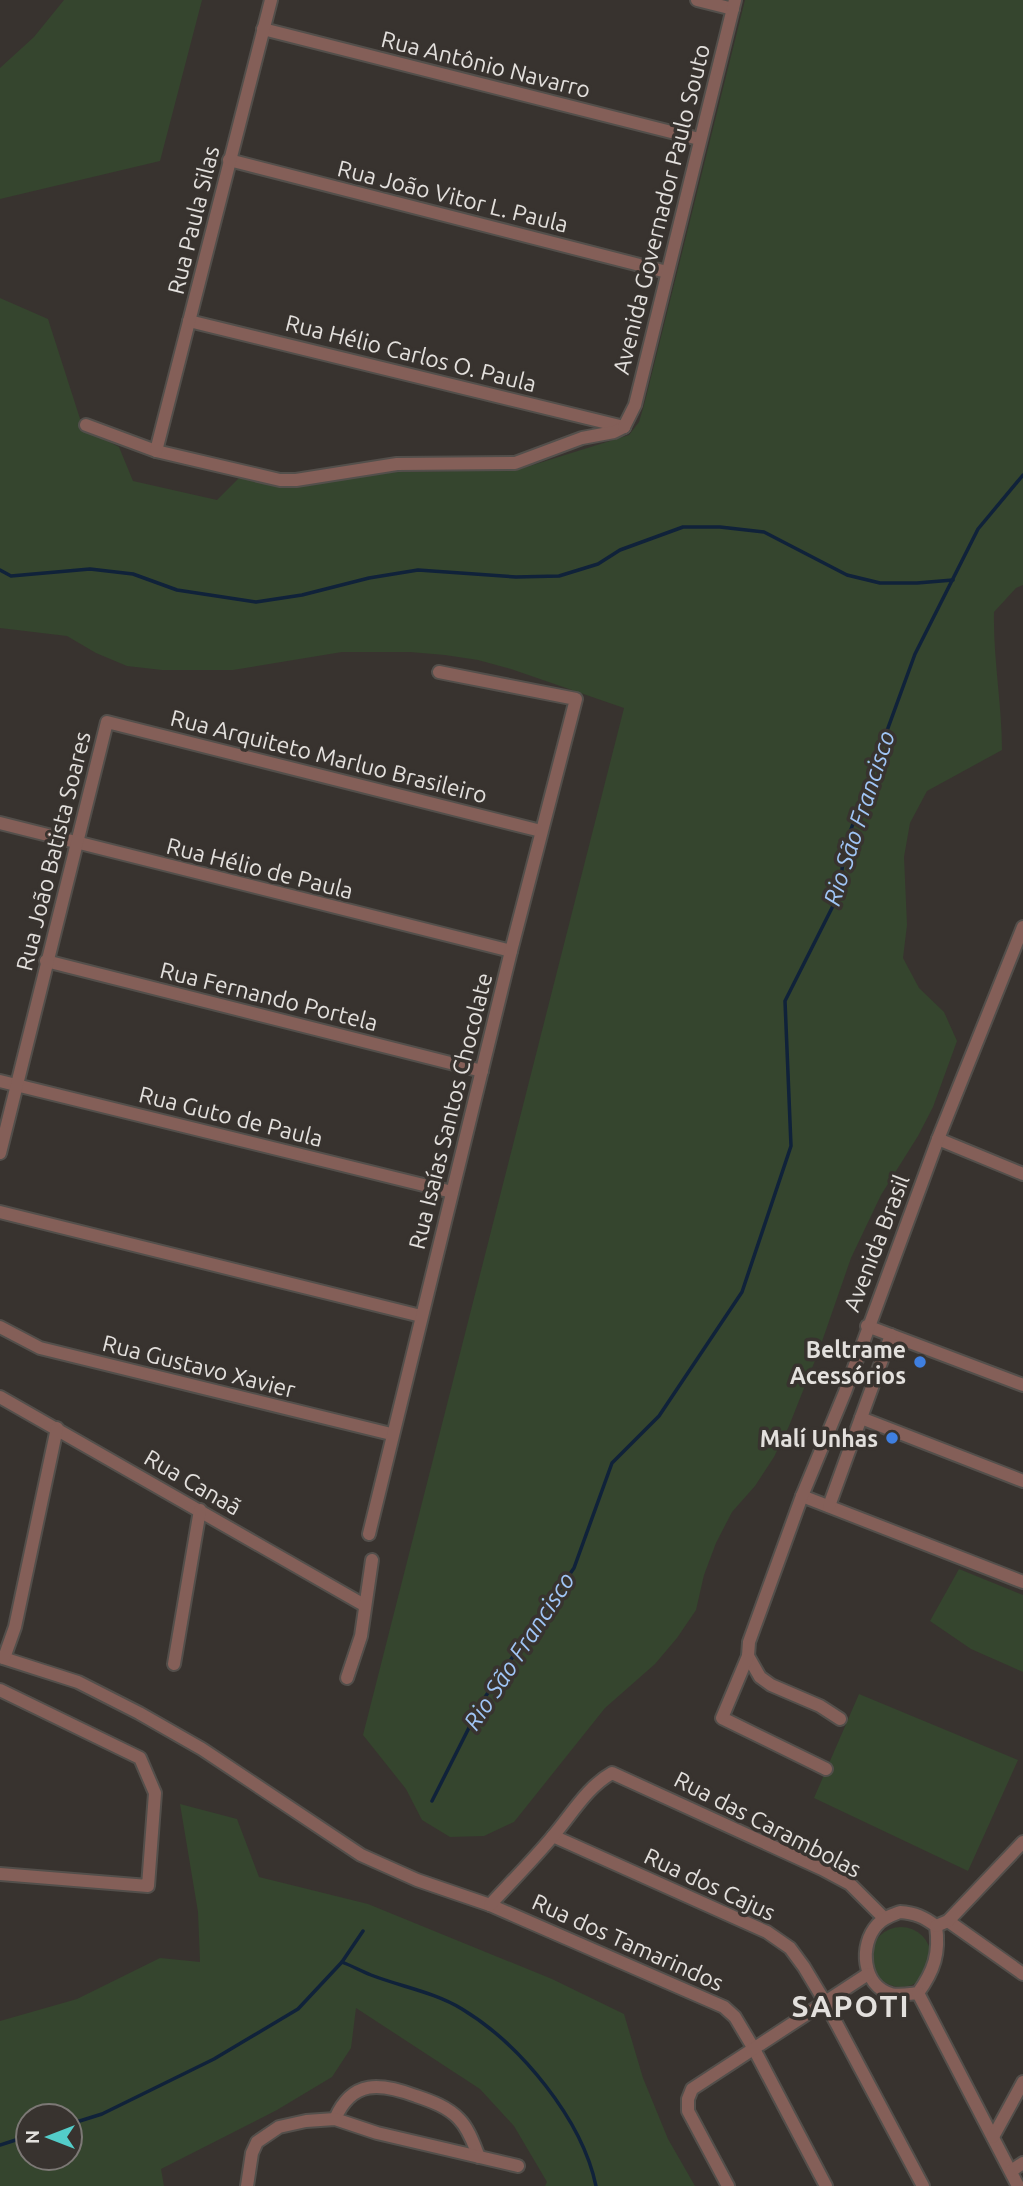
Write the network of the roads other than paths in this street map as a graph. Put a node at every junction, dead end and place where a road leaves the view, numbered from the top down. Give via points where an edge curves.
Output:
1 (271, 0) edge
2 (697, 0) edge
3 (734, 4) edge
4 (263, 30) junction
5 (699, 139) junction
6 (229, 160) junction
7 (667, 272) junction
8 (189, 321) junction
9 (86, 425) dead end
10 (624, 427) junction
11 (156, 451) junction
12 (439, 672) dead end
13 (107, 722) joint
14 (0, 823) edge
15 (541, 831) junction
16 (77, 844) junction
17 (1023, 927) edge
18 (511, 951) junction
19 (1017, 959) edge
20 (46, 961) junction
21 (482, 1072) junction
22 (0, 1081) edge
23 (17, 1085) junction
24 (938, 1139) junction
25 (0, 1153) edge
26 (1023, 1174) edge
27 (452, 1192) junction
28 (0, 1212) edge
29 (421, 1315) junction
30 (867, 1326) junction
31 (0, 1328) edge
32 (891, 1335) junction
33 (1023, 1385) edge
34 (0, 1397) edge
35 (861, 1418) junction
36 (57, 1428) junction
37 (391, 1434) junction
38 (1023, 1481) edge
39 (802, 1496) junction
40 (828, 1506) junction
41 (200, 1510) junction
42 (369, 1534) dead end
43 (372, 1560) dead end
44 (1023, 1582) edge
45 (364, 1605) junction
46 (748, 1656) junction
47 (2, 1657) edge
48 (174, 1664) dead end
49 (347, 1678) dead end
50 (0, 1690) edge
51 (840, 1719) dead end
52 (825, 1769) dead end
53 (553, 1836) junction
54 (1023, 1842) edge
55 (0, 1874) edge
56 (490, 1905) junction
57 (884, 1918) junction
58 (942, 1924) junction
59 (869, 1974) junction
60 (1023, 1974) edge
61 (918, 1993) junction
62 (825, 2002) junction
63 (754, 2049) junction
64 (1023, 2082) edge
65 (335, 2119) junction
66 (993, 2137) junction
67 (479, 2157) junction
68 (1023, 2163) edge
69 (518, 2166) dead end
70 (1011, 2171) junction
71 (247, 2186) edge
72 (728, 2186) edge
73 (826, 2186) edge
74 (923, 2186) edge
75 (1018, 2186) edge

1 - 4 street, Rua Paula Silas
2 - 3 street
3 - 5 street, Avenida Governador Paulo Souto
4 - 5 street, Rua Antônio Navarro
4 - 6 street, Rua Paula Silas
5 - 7 street, Avenida Governador Paulo Souto
6 - 7 street, Rua João Vitor L. Paula
6 - 8 street, Rua Paula Silas
7 - 10 street, Avenida Governador Paulo Souto via 635,405
8 - 10 street, Rua Hélio Carlos O. Paula
8 - 11 street, Rua Paula Silas
9 - 11 street
10 - 11 street via 515,463 397,464 296,480 267,478
12 - 15 street, Rua Isaías Santos Chocolate via 576,699
13 - 15 street, Rua Arquiteto Marluo Brasileiro
13 - 16 street, Rua João Batista Soares
14 - 16 street, Rua Hélio de Paula
15 - 18 street, Rua Isaías Santos Chocolate
16 - 18 street, Rua Hélio de Paula
16 - 20 street, Rua João Batista Soares
17 - 19 street, Avenida Brasil
18 - 21 street, Rua Isaías Santos Chocolate
19 - 24 street, Avenida Brasil
20 - 21 street, Rua Fernando Portela
20 - 23 street, Rua João Batista Soares
21 - 27 street, Rua Isaías Santos Chocolate
22 - 23 street, Rua Guto de Paula
23 - 25 street, Rua João Batista Soares
23 - 27 street, Rua Guto de Paula
24 - 26 street
24 - 30 street, Avenida Brasil
27 - 29 street, Rua Isaías Santos Chocolate
28 - 29 street
29 - 37 street, Rua Isaías Santos Chocolate
30 - 32 street
30 - 39 street, Avenida Brasil
31 - 37 street, Rua Gustavo Xavier via 40,1348
32 - 33 street
32 - 35 street
34 - 36 street, Rua Canaã
35 - 38 street
35 - 40 street
36 - 41 street, Rua Canaã
36 - 47 street via 15,1626
37 - 42 street, Rua Isaías Santos Chocolate
39 - 40 street
39 - 46 street, Avenida Brasil via 749,1642
40 - 44 street
41 - 45 street, Rua Canaã
41 - 48 street
43 - 45 street
45 - 49 street via 361,1636
46 - 51 street via 760,1677 771,1685
46 - 52 street, Avenida Brasil via 722,1718
47 - 56 street, Rua dos Tamarindos via 78,1682 139,1713 361,1854 417,1880
50 - 55 street via 140,1758 155,1793 148,1886
53 - 56 street
53 - 57 street, Rua das Carambolas via 600,1780 612,1773 850,1884
53 - 62 street, Rua dos Cajus via 767,1932 790,1948
54 - 58 street
56 - 63 street, Rua dos Tamarindos via 724,2007
57 - 58 street via 913,1913
57 - 59 street via 868,1941 865,1958
58 - 60 street
58 - 61 street via 937,1960
59 - 61 street via 890,1994
59 - 62 street
61 - 66 street
62 - 63 street
62 - 74 street, Rua dos Cajus
63 - 72 street via 692,2089 688,2099 688,2111
63 - 73 street, Rua dos Tamarindos
64 - 66 street
65 - 67 street
65 - 67 street via 355,2092 390,2087 453,2114
65 - 71 street via 279,2127 262,2137 252,2153
66 - 70 street
67 - 69 street
68 - 70 street
70 - 75 street

